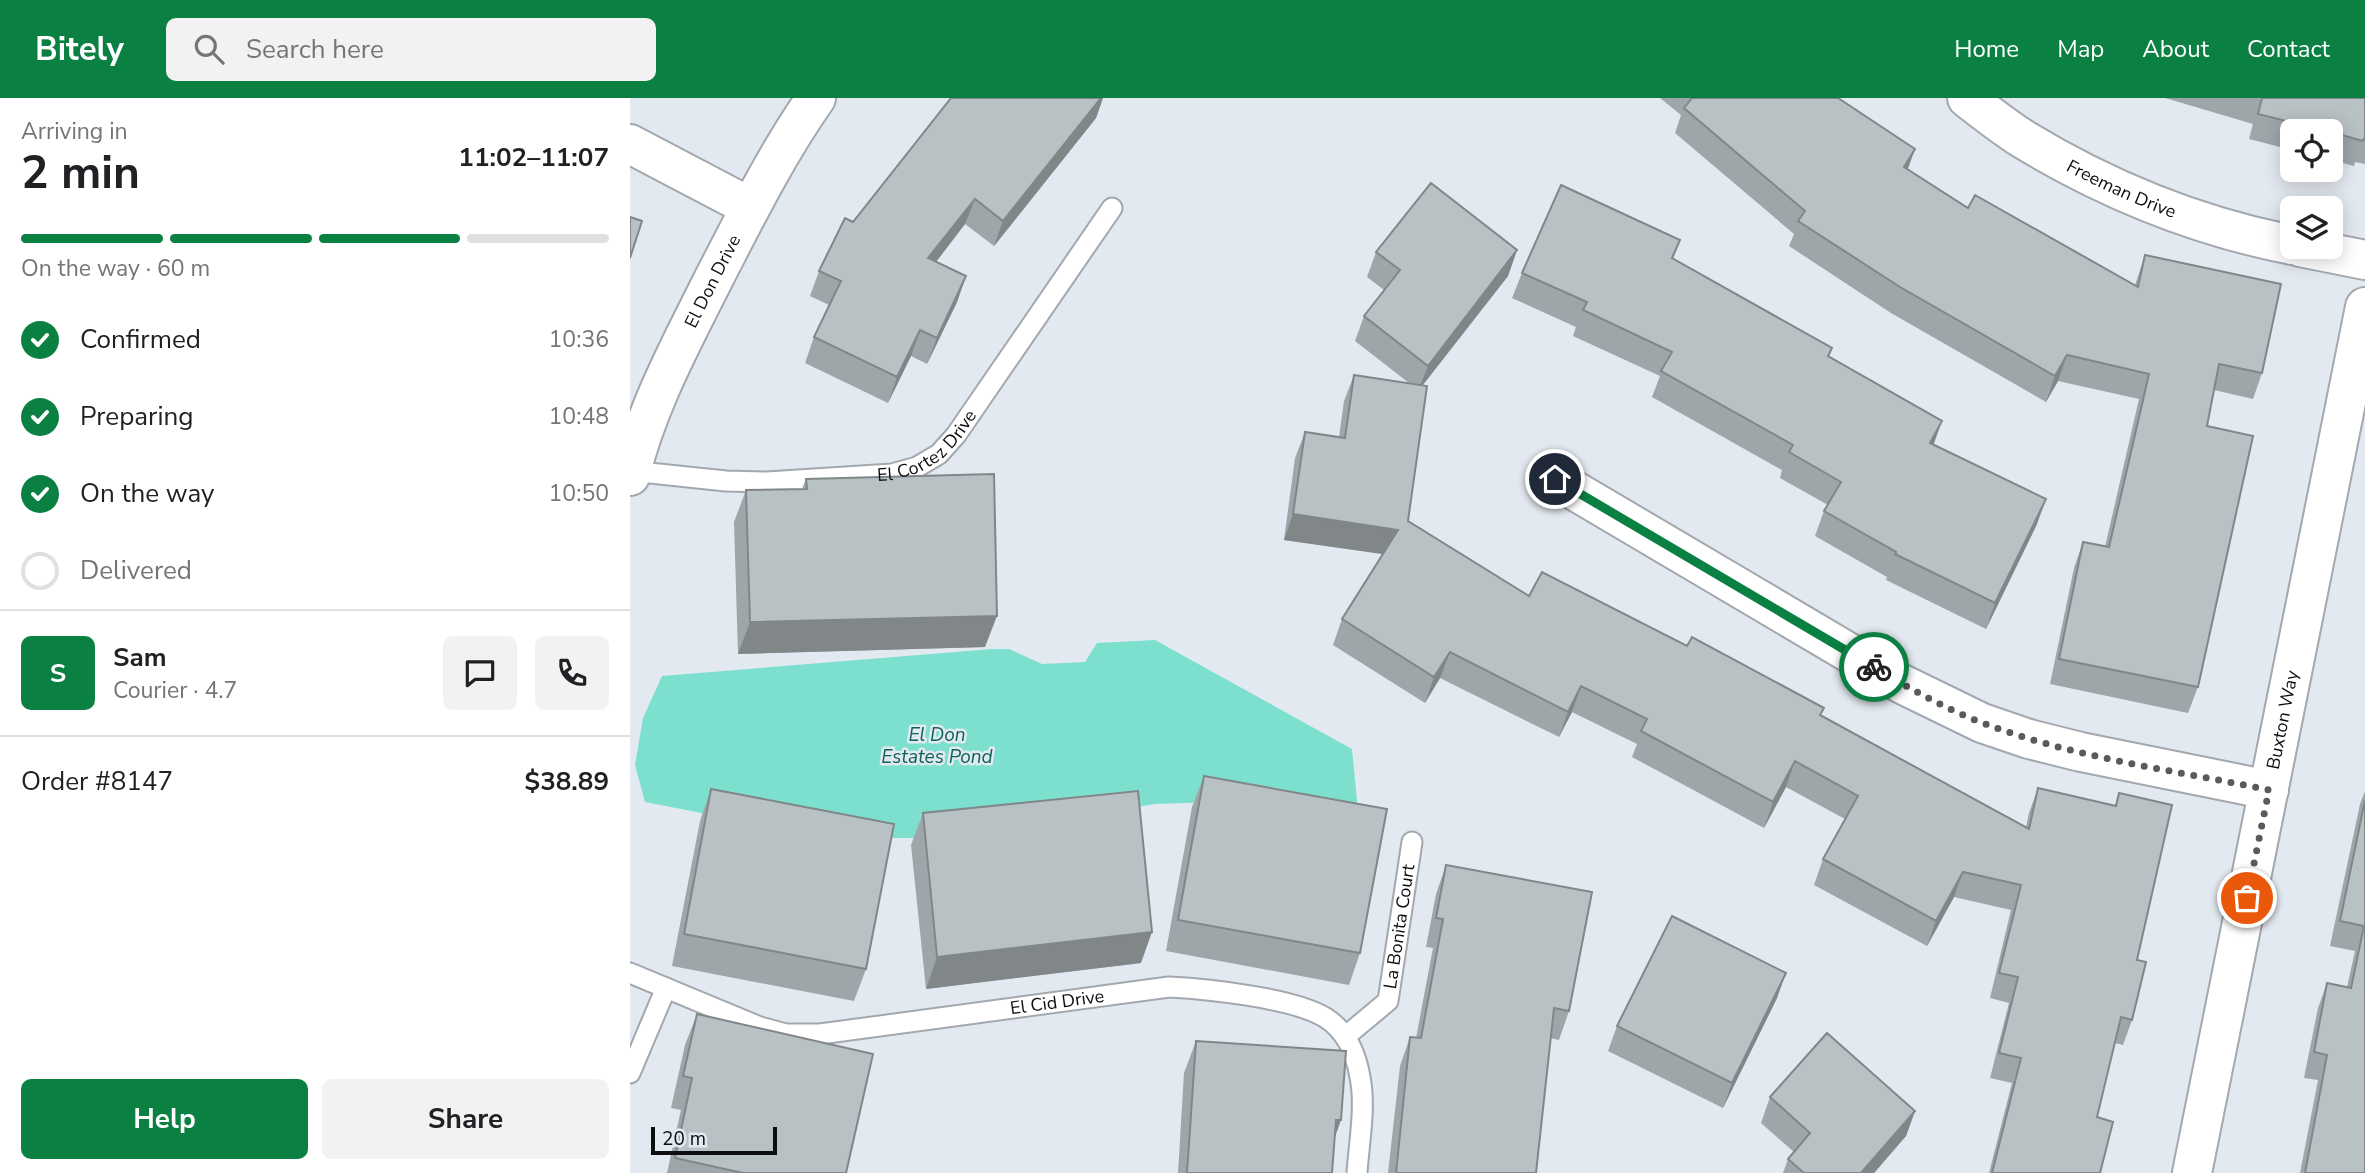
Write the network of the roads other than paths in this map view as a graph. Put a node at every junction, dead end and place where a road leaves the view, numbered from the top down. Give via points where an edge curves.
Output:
1 (816, 98) edge
2 (1967, 98) edge
3 (630, 144) edge
4 (750, 207) junction
5 (1112, 208) dead end
6 (2280, 242) edge
7 (2343, 256) edge
8 (2365, 260) edge
9 (2365, 307) edge
10 (630, 473) edge
11 (1555, 479) dead end
12 (2269, 790) junction
13 (1412, 842) dead end
14 (630, 973) edge
15 (666, 988) junction
16 (1346, 1037) junction
17 (630, 1073) edge
18 (1357, 1173) edge
19 (2192, 1173) edge

1 - 4 street, El Don Drive
2 - 6 street, Freeman Drive via 2021,138 2139,200 2200,223
3 - 4 street
4 - 10 street, El Don Drive via 663,379
5 - 10 lane, El Cortez Drive via 956,435 939,454 917,467 892,474 767,482
7 - 8 street
9 - 12 street, Buxton Way
11 - 12 street via 1902,684 1982,723 2081,752
12 - 19 street, Buxton Way
13 - 16 lane, La Bonita Court via 1388,1001
14 - 15 lane, El Cid Drive
15 - 16 lane, El Cid Drive via 786,1034 820,1034 1129,991 1207,989 1303,1007 1327,1019
15 - 17 lane
16 - 18 lane, El Cid Drive via 1361,1079

